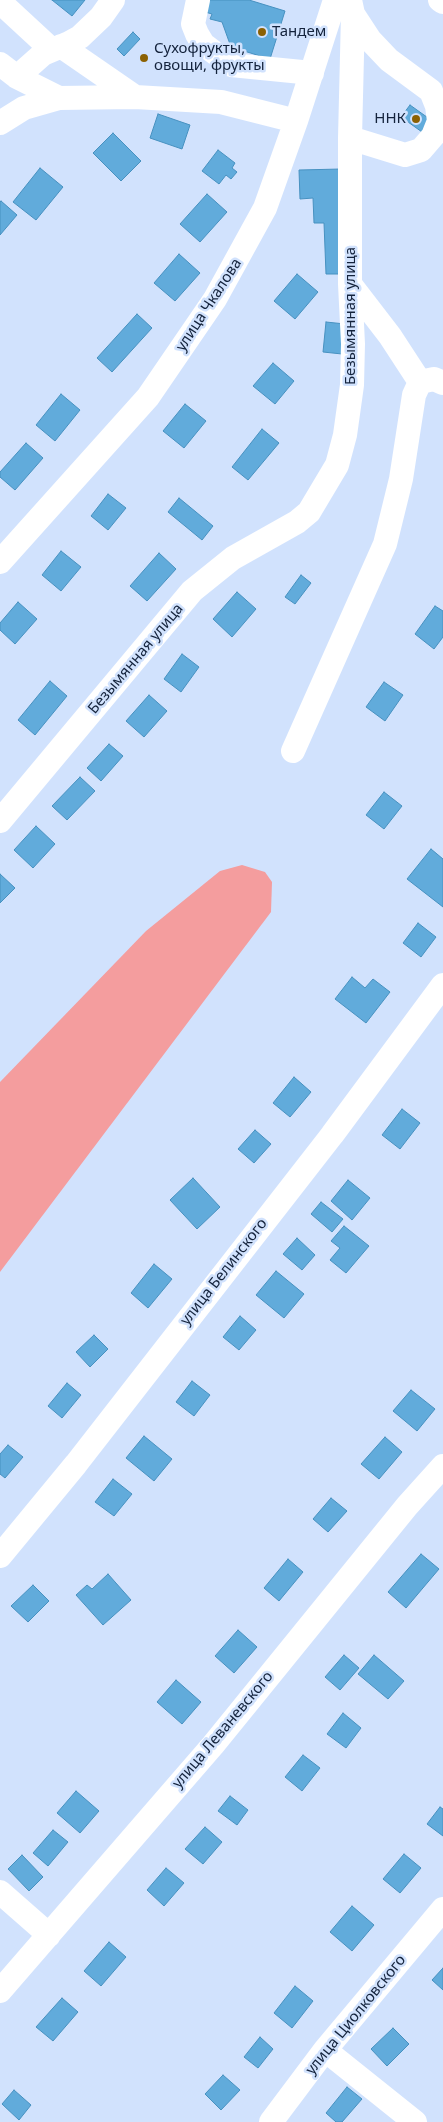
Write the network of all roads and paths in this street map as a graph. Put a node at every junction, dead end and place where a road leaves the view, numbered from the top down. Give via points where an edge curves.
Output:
1 (113, 0) edge
2 (198, 0) edge
3 (0, 2) edge
4 (346, 5) edge
5 (56, 48) junction
6 (9, 71) edge
7 (312, 73) junction
8 (135, 97) junction
9 (60, 98) junction
10 (296, 121) junction
11 (0, 123) edge
12 (350, 138) junction
13 (350, 284) junction
14 (431, 383) edge
15 (0, 562) edge
16 (293, 750) dead end
17 (0, 821) edge
18 (443, 985) edge
19 (443, 1466) edge
20 (0, 1556) edge
21 (0, 1892) edge
22 (443, 1909) edge
23 (49, 1935) junction
24 (0, 1991) edge
25 (325, 2050) junction
26 (271, 2122) edge
27 (415, 2122) edge

1 - 5 street via 80,37
2 - 7 street via 193,24 197,34 215,55 230,65
3 - 5 street
4 - 7 street, улица Чкалова
4 - 12 street, Безымянная улица
4 - 12 street via 370,40 389,60 431,91 439,120 433,136 421,150 406,155
5 - 6 street
5 - 8 street
6 - 9 street
7 - 10 street, улица Чкалова
8 - 9 street
8 - 10 street via 221,102
9 - 11 street via 24,108
10 - 15 street, улица Чкалова via 265,208 215,299 148,397
12 - 13 street, Безымянная улица
13 - 14 street
13 - 17 street, Безымянная улица via 352,385 345,435 337,465 318,499 297,522 232,558 192,591
14 - 16 street via 414,395 401,479 385,544
18 - 20 street, улица Белинского via 332,1135 76,1464
19 - 23 street, улица Леваневского via 213,1745
21 - 23 street
22 - 25 street, улица Циолковского
23 - 24 street, улица Леваневского
25 - 26 street, улица Циолковского
25 - 27 street

